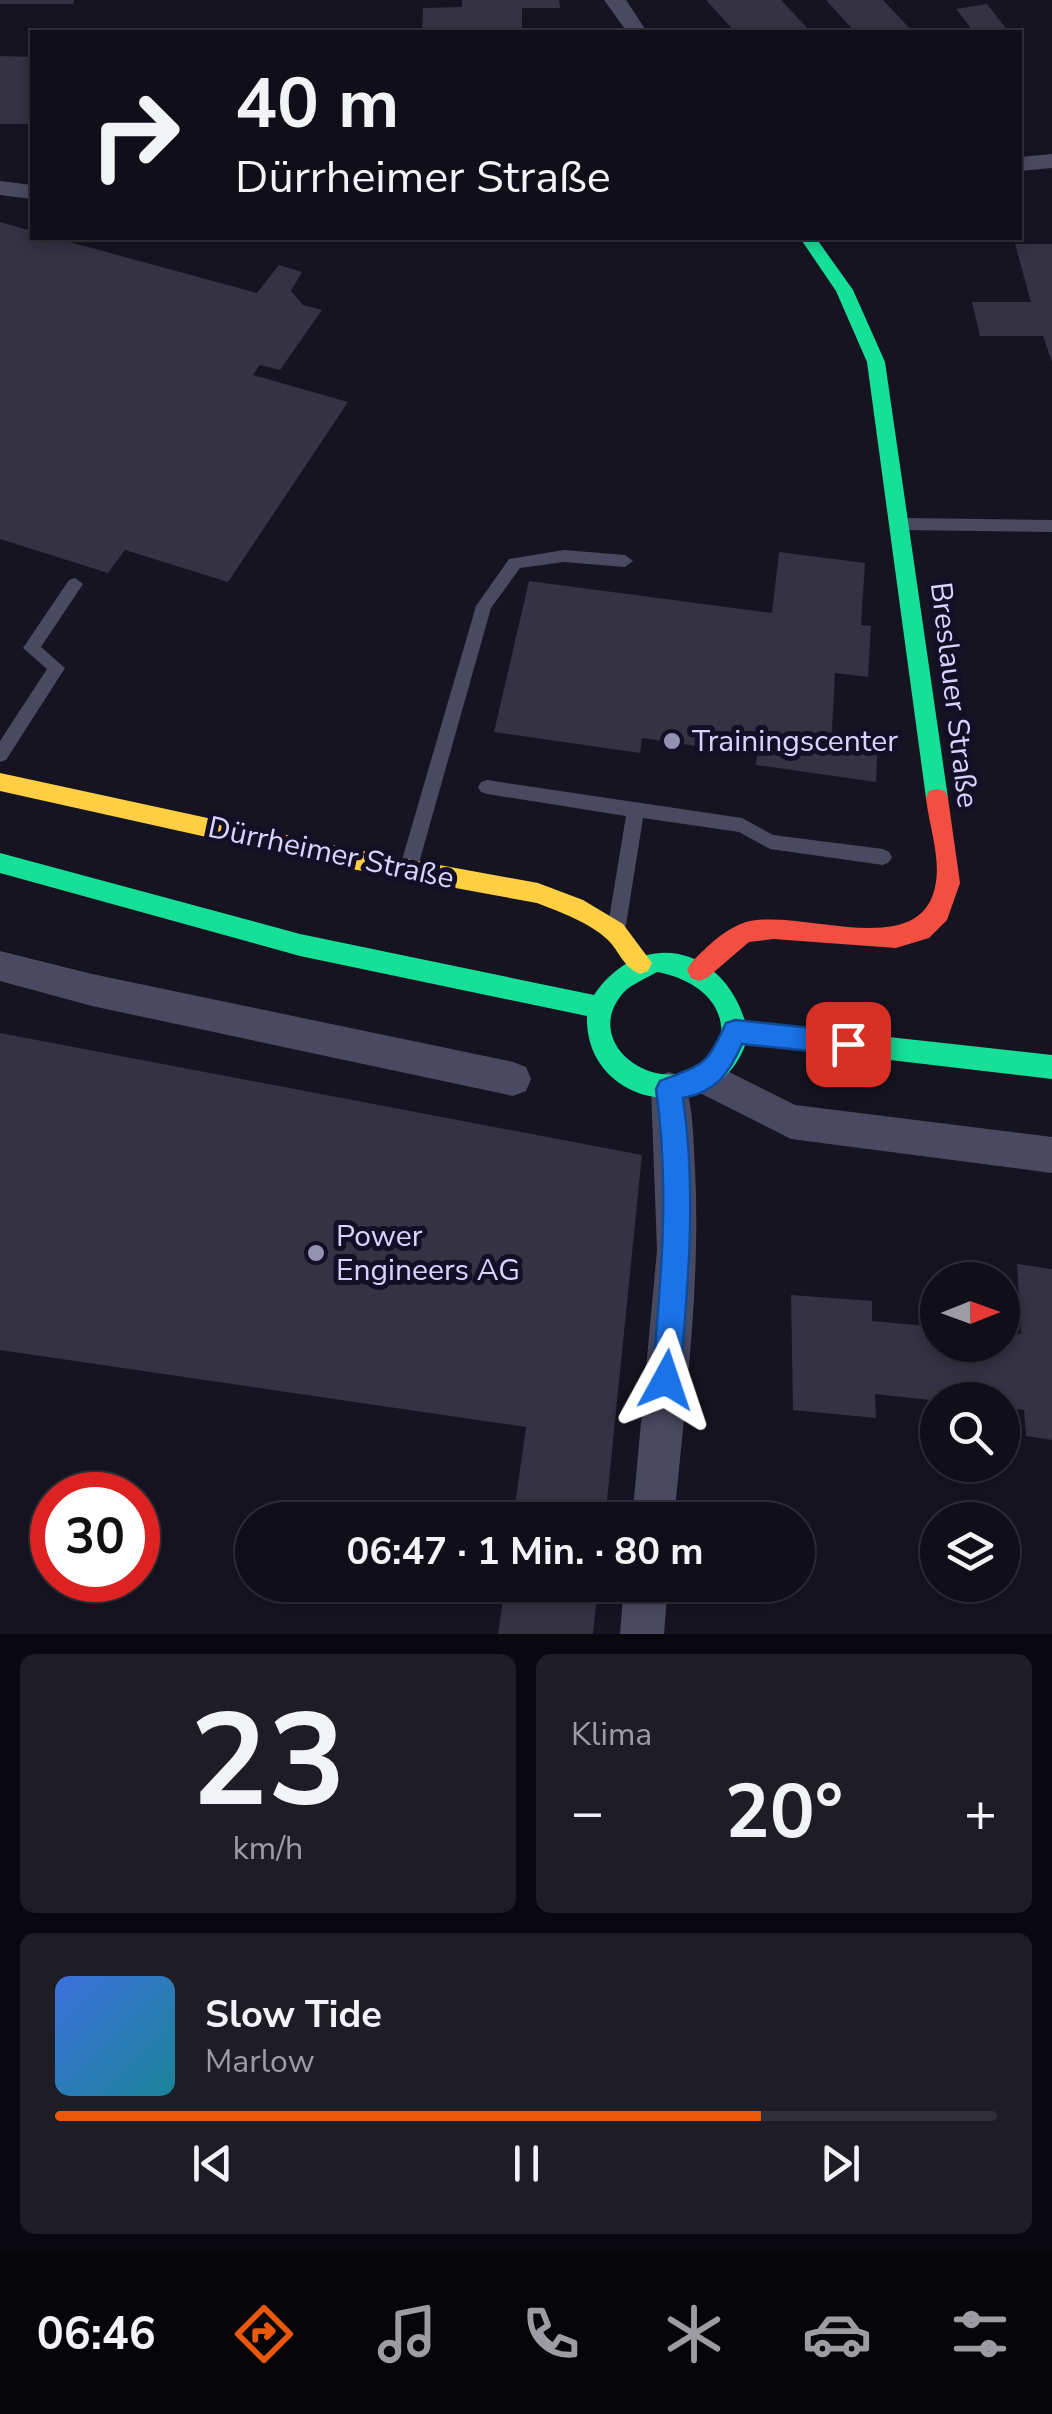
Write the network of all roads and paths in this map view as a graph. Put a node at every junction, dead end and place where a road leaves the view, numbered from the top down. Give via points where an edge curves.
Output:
1 (615, 0) edge
2 (637, 30) edge
3 (1052, 161) edge
4 (1022, 164) edge
5 (0, 188) edge
6 (30, 192) edge
7 (809, 240) edge
8 (902, 524) junction
9 (1052, 526) edge
10 (625, 562) dead end
11 (75, 584) dead end
12 (0, 756) edge
13 (0, 782) edge
14 (486, 787) dead end
15 (636, 810) junction
16 (883, 857) dead end
17 (0, 863) edge
18 (408, 870) junction
19 (616, 931) junction
20 (640, 964) junction
21 (0, 966) edge
22 (699, 970) junction
23 (596, 1007) junction
24 (735, 1032) junction
25 (1052, 1067) edge
26 (707, 1078) junction
27 (513, 1079) dead end
28 (669, 1089) junction
29 (1052, 1156) edge
30 (654, 1502) edge
31 (645, 1602) edge
32 (642, 1634) edge

1 - 2 street
3 - 4 street
5 - 6 street
7 - 8 street, Breslauer Straße via 844,290 876,362
8 - 9 lane
8 - 22 street, Breslauer Straße via 948,883 944,910 931,926 885,941 773,928 746,933
10 - 18 lane via 564,556 515,563 484,606
11 - 12 lane via 31,648 57,668
13 - 18 street, Dürrheimer Straße
14 - 15 lane
15 - 16 lane via 742,825 770,842
15 - 19 lane
17 - 23 street via 300,945
18 - 19 street, Dürrheimer Straße via 538,893
19 - 20 street, Dürrheimer Straße
20 - 22 street via 670,961
20 - 23 street via 612,980
21 - 27 street
22 - 24 street via 730,1003
23 - 28 street via 594,1024 605,1056 632,1080
24 - 25 street
24 - 26 street via 727,1058
26 - 28 street
26 - 29 street via 790,1122
28 - 30 street via 678,1149 676,1275
31 - 32 street

